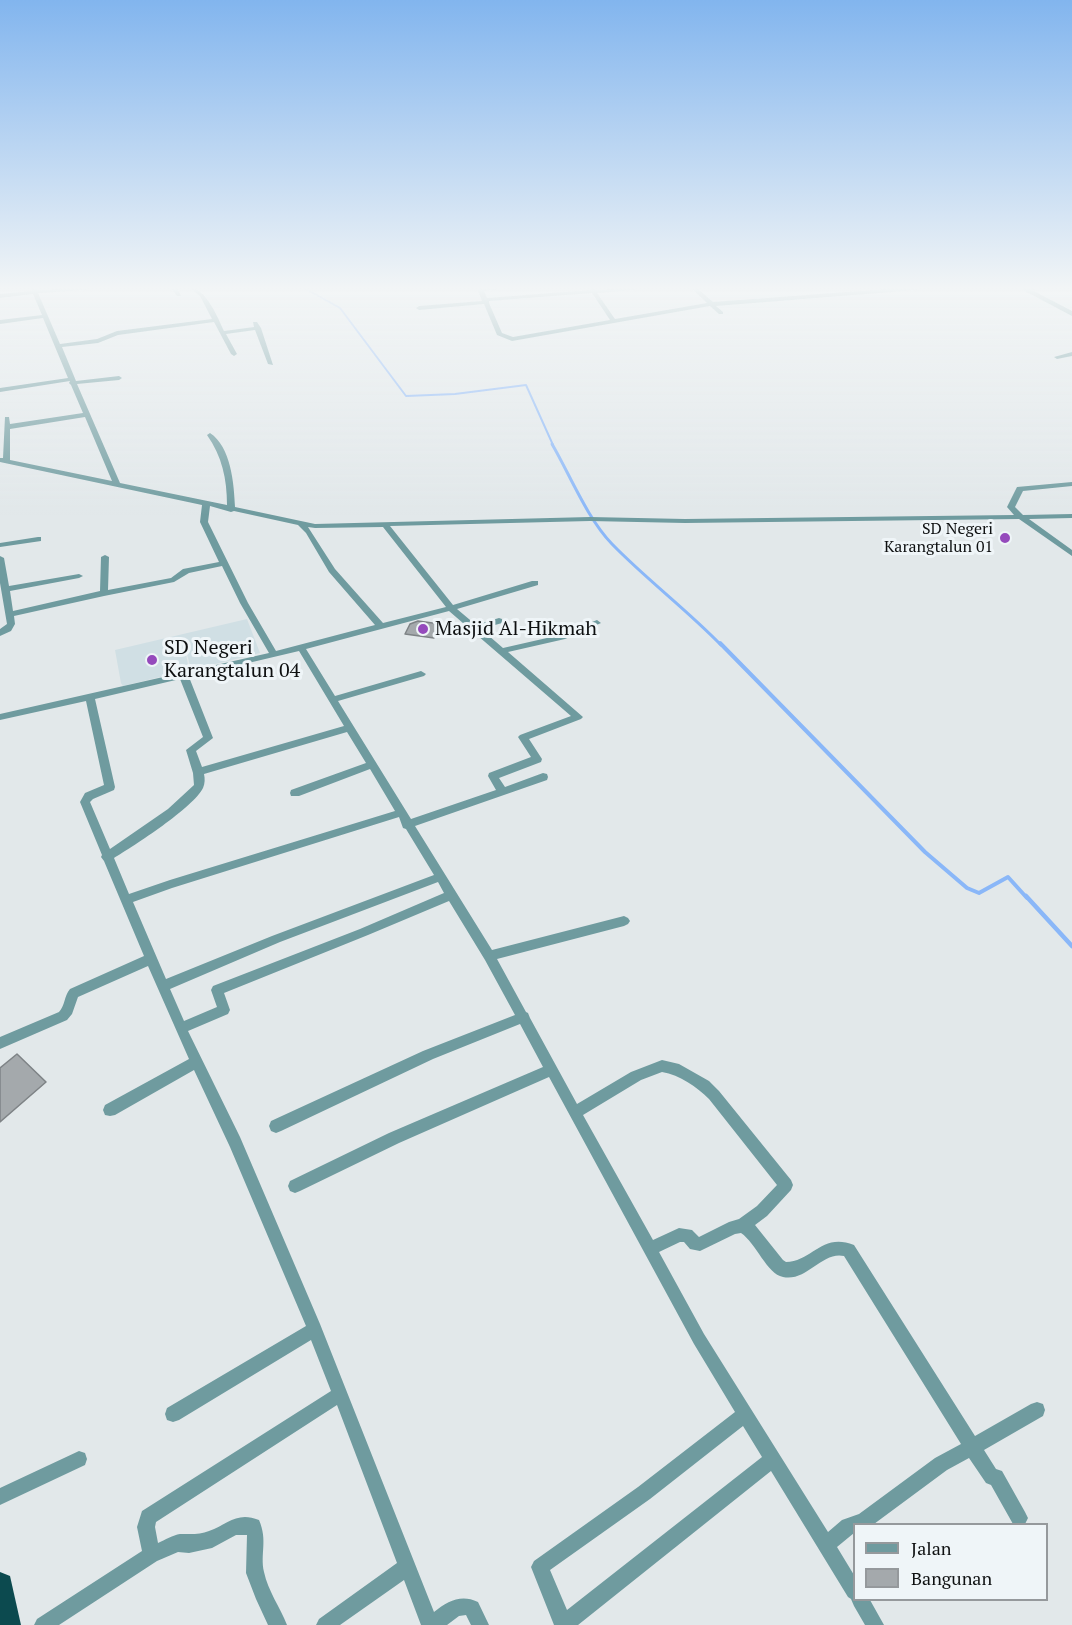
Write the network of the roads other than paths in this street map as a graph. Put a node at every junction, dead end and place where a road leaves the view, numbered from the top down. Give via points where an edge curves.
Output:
1 (64, 364) edge
2 (119, 378) dead end
3 (71, 381) junction
4 (0, 390) edge
5 (85, 415) junction
6 (7, 418) dead end
7 (7, 427) junction
8 (210, 435) dead end
9 (3, 460) edge
10 (1072, 484) edge
11 (117, 485) junction
12 (206, 504) junction
13 (231, 510) junction
14 (1072, 516) edge
15 (1021, 517) junction
16 (301, 524) junction
17 (386, 526) junction
18 (38, 539) dead end
19 (0, 545) edge
20 (1072, 554) edge
21 (105, 557) dead end
22 (0, 558) edge
23 (224, 563) junction
24 (79, 576) dead end
25 (535, 583) dead end
26 (4, 591) edge
27 (104, 593) junction
28 (451, 608) junction
29 (10, 614) junction
30 (500, 621) dead end
31 (597, 623) dead end
32 (381, 627) junction
33 (474, 628) junction
34 (0, 633) edge
35 (301, 648) junction
36 (501, 651) junction
37 (274, 655) junction
38 (421, 674) dead end
39 (183, 675) junction
40 (90, 696) junction
41 (332, 700) junction
42 (0, 717) edge
43 (349, 728) junction
44 (371, 765) junction
45 (198, 772) junction
46 (543, 777) dead end
47 (502, 791) junction
48 (295, 793) dead end
49 (404, 819) junction
50 (106, 858) junction
51 (440, 877) junction
52 (451, 895) junction
53 (126, 900) junction
54 (624, 921) dead end
55 (489, 956) junction
56 (151, 959) junction
57 (163, 986) junction
58 (524, 1017) junction
59 (181, 1028) junction
60 (0, 1042) edge
61 (196, 1062) junction
62 (551, 1070) junction
63 (110, 1110) dead end
64 (575, 1113) junction
65 (276, 1126) dead end
66 (295, 1186) dead end
67 (742, 1226) junction
68 (650, 1249) junction
69 (315, 1329) junction
70 (340, 1394) junction
71 (1037, 1410) dead end
72 (173, 1414) dead end
73 (746, 1414) junction
74 (972, 1447) junction
75 (79, 1459) dead end
76 (773, 1459) junction
77 (0, 1497) edge
78 (1019, 1518) dead end
79 (858, 1523) edge
80 (853, 1524) edge
81 (826, 1545) junction
82 (151, 1555) junction
83 (407, 1567) junction
84 (0, 1586) edge
85 (853, 1588) edge
86 (861, 1601) edge
87 (564, 1624) edge
88 (7, 1625) edge
89 (43, 1625) edge
90 (278, 1625) edge
91 (325, 1625) edge
92 (431, 1625) edge
93 (480, 1625) edge
94 (875, 1625) edge

1 - 3 street
2 - 3 street
3 - 4 street
3 - 5 street
5 - 7 street
5 - 11 street
6 - 7 street
7 - 9 street
8 - 13 street via 222,453 228,474
9 - 11 street
10 - 15 street via 1020,489 1011,504
11 - 12 street
12 - 13 street
12 - 23 street via 204,522
13 - 16 street
14 - 15 street
15 - 17 street via 590,519
15 - 20 street
16 - 17 street
16 - 32 street via 332,570
17 - 28 street
18 - 19 street
21 - 27 street
22 - 26 street
23 - 27 street via 186,571 174,580
23 - 37 street
24 - 26 street
25 - 28 street
26 - 29 street
27 - 29 street
28 - 32 street
28 - 33 street
29 - 34 street via 11,624
30 - 33 street
31 - 36 street via 562,637
32 - 35 street
33 - 36 street
35 - 37 street
35 - 41 street
36 - 47 street via 578,717 523,737 537,759 493,776
37 - 39 street
38 - 41 street
39 - 40 street
39 - 45 street via 208,738 191,750
40 - 42 street
40 - 50 street via 110,787 89,796 85,802
41 - 43 street
43 - 44 street
43 - 45 street
44 - 48 street
44 - 49 street
45 - 50 street via 200,785 193,795
46 - 47 street
47 - 49 street
49 - 51 street
49 - 53 street via 170,884
50 - 53 street
51 - 52 street
51 - 57 street
52 - 55 street
52 - 59 street via 217,990 224,1010
53 - 56 street
54 - 55 street
55 - 58 street
56 - 57 street
56 - 60 street via 73,994 63,1016
57 - 59 street
58 - 62 street
58 - 65 street via 428,1055
59 - 61 street
61 - 63 street
61 - 69 street via 235,1142
62 - 64 street
62 - 66 street
64 - 67 street via 636,1076 662,1066 674,1068 704,1085 786,1185
64 - 68 street
67 - 68 street via 700,1244 687,1235 679,1235
67 - 74 street via 752,1231 784,1270 795,1269 829,1250 849,1250
68 - 73 street
69 - 70 street
69 - 72 street
70 - 82 street via 148,1517
70 - 83 street
71 - 74 street
73 - 76 street
73 - 87 street via 540,1567
74 - 78 street via 992,1477 996,1477
74 - 79 street
75 - 77 street
76 - 81 street
76 - 87 street
80 - 81 street
81 - 85 street
82 - 89 street
82 - 90 street via 178,1543 212,1539 234,1526 253,1526 255,1573
83 - 91 street
83 - 92 street
84 - 88 highway
86 - 94 street
92 - 93 street via 459,1605 472,1608

